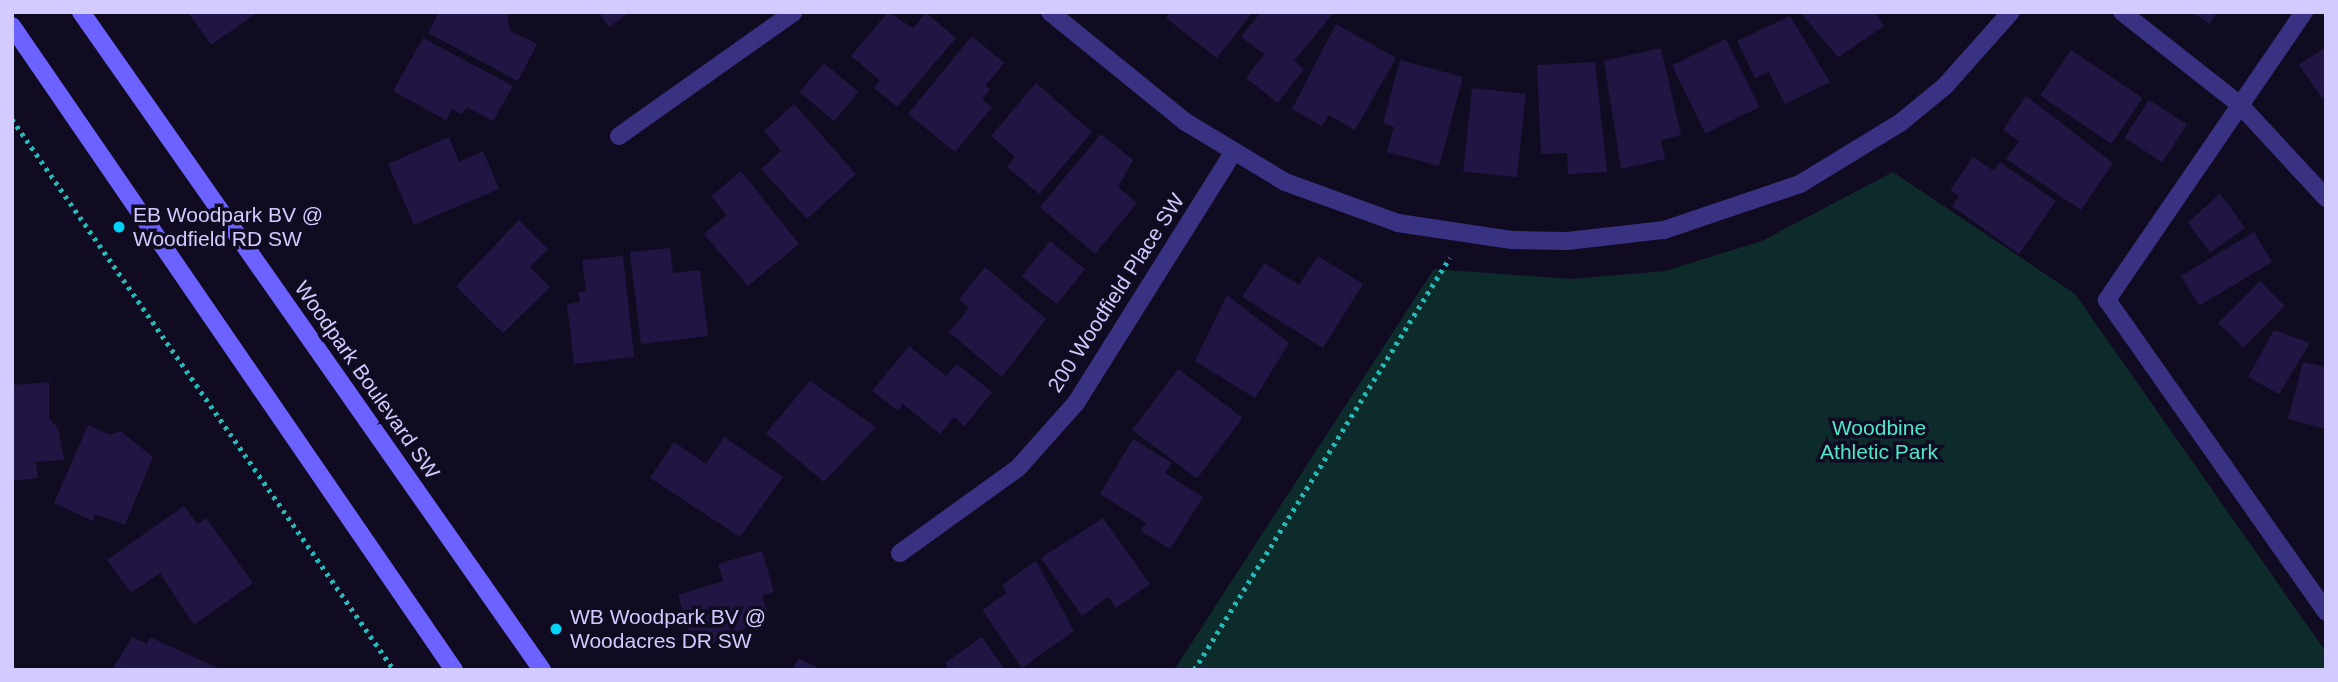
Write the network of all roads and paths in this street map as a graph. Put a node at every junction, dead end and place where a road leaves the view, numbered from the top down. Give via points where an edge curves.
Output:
1 (81, 12) edge
2 (794, 12) edge
3 (1050, 12) edge
4 (2011, 12) edge
5 (2122, 12) edge
6 (2304, 12) edge
7 (12, 26) edge
8 (2240, 105) junction
9 (12, 119) edge
10 (619, 136) dead end
11 (1232, 154) junction
12 (2326, 198) edge
13 (1458, 234) junction
14 (900, 553) dead end
15 (2326, 612) edge
16 (394, 670) edge
17 (454, 670) edge
18 (542, 670) edge
19 (1194, 670) edge

1 - 18 street, Woodpark Boulevard SW
2 - 10 street
3 - 11 street
4 - 13 street via 1953,78 1900,123 1831,167 1747,206 1622,237 1512,240
5 - 8 street
6 - 8 street
7 - 17 street
8 - 12 street
8 - 15 street via 2107,300
9 - 16 path
11 - 13 street via 1341,205
11 - 14 street, 200 Woodfield Place SW via 1076,402 1018,468
13 - 19 path via 1443,277

